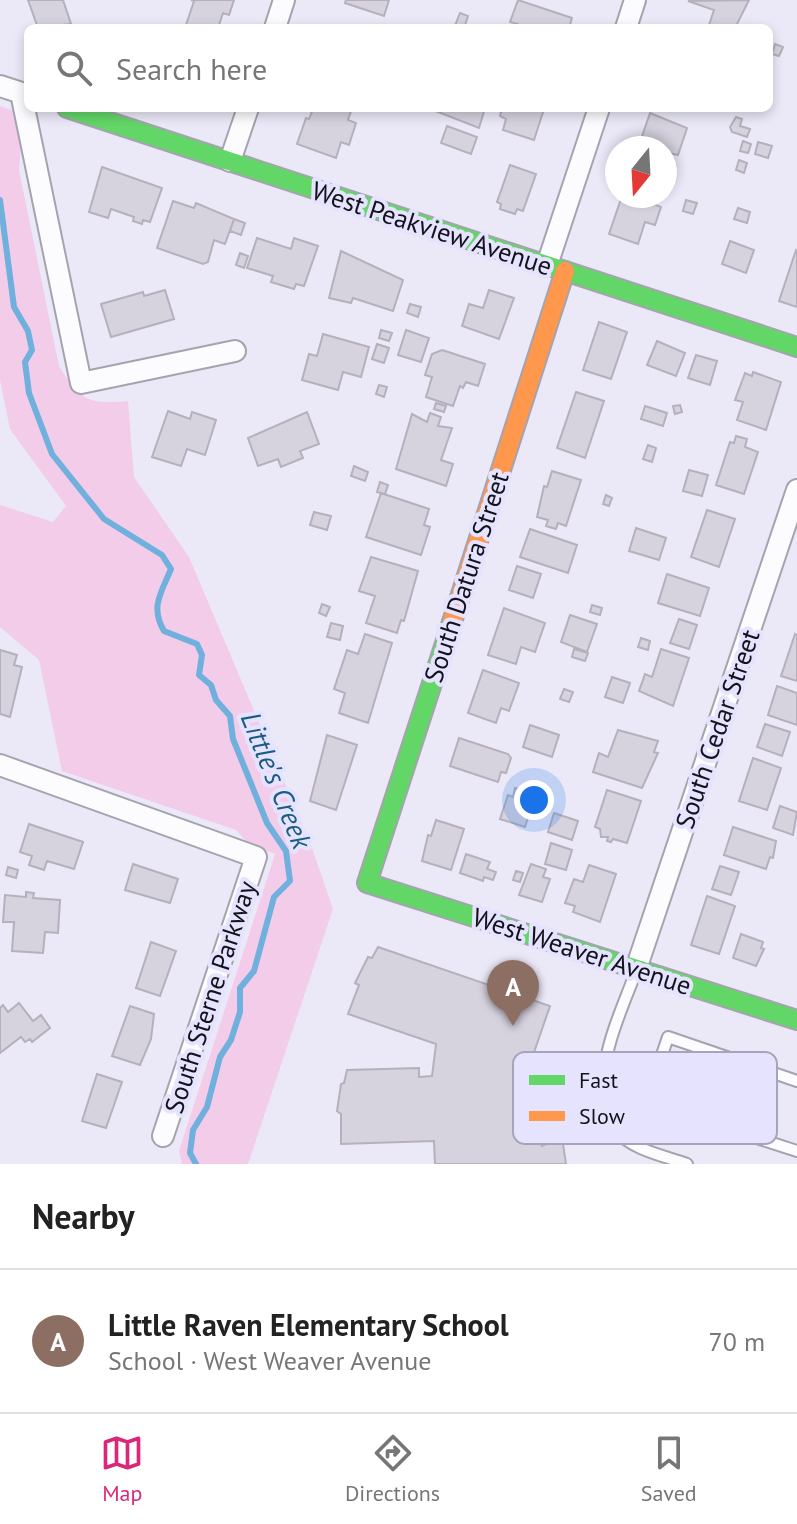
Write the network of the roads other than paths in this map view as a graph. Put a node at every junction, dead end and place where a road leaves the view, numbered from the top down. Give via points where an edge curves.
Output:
1 (284, 0) edge
2 (635, 0) edge
3 (276, 24) edge
4 (627, 24) edge
5 (0, 86) edge
6 (24, 94) edge
7 (28, 112) edge
8 (79, 112) edge
9 (247, 112) edge
10 (598, 112) edge
11 (230, 161) junction
12 (556, 268) junction
13 (797, 347) edge
14 (235, 351) dead end
15 (797, 490) edge
16 (0, 765) edge
17 (367, 883) joint
18 (636, 969) junction
19 (797, 1020) edge
20 (609, 1052) edge
21 (663, 1052) edge
22 (712, 1052) edge
23 (777, 1074) edge
24 (797, 1081) edge
25 (163, 1136) dead end
26 (634, 1144) edge
27 (775, 1144) edge
28 (797, 1151) edge
29 (687, 1164) edge

1 - 3 street
2 - 4 street
5 - 6 street
7 - 14 street via 81,383
8 - 11 street, West Peakview Avenue
9 - 11 street
10 - 12 street, South Datura Street
11 - 12 street, West Peakview Avenue
12 - 13 street, West Peakview Avenue
12 - 17 street, South Datura Street
15 - 18 street, South Cedar Street
16 - 25 street, South Sterne Parkway via 256,857
17 - 18 street, West Weaver Avenue
18 - 19 street, West Weaver Avenue
18 - 20 lane
21 - 22 lane via 668,1037
23 - 24 lane
26 - 29 lane
27 - 28 lane

